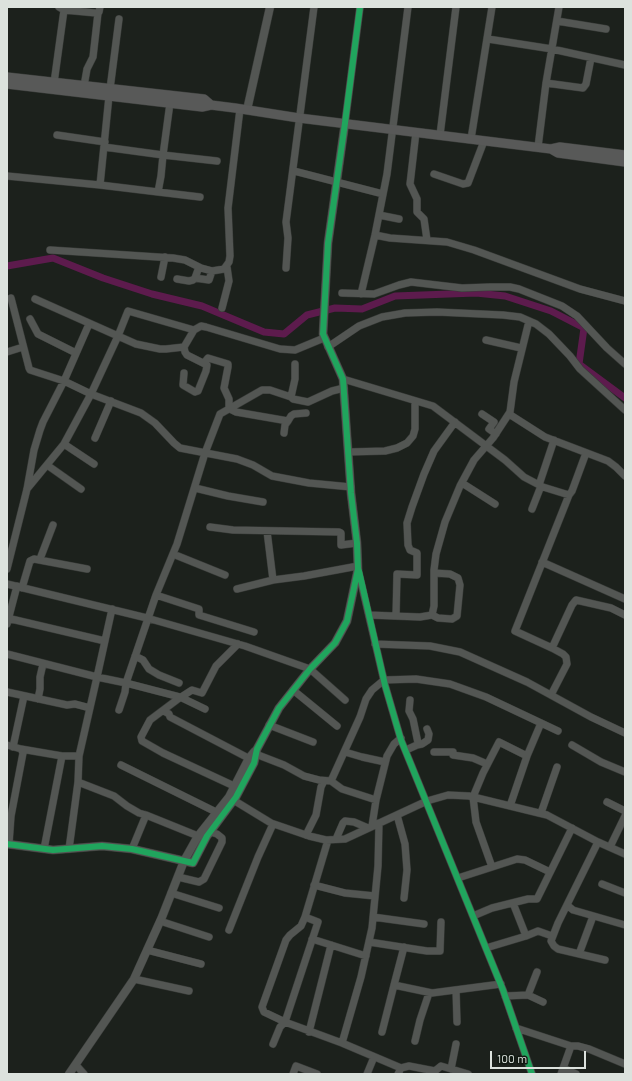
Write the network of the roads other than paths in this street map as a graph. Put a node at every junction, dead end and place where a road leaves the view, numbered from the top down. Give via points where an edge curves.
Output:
1 (270, 7) edge
2 (314, 7) edge
3 (360, 7) edge
4 (408, 7) edge
5 (456, 7) edge
6 (492, 7) edge
7 (559, 7) edge
8 (61, 8) edge
9 (99, 10) edge
10 (119, 19) dead end
11 (557, 21) junction
12 (606, 30) dead end
13 (488, 38) junction
14 (552, 49) junction
15 (591, 58) junction
16 (625, 65) edge
17 (7, 77) edge
18 (54, 83) junction
19 (546, 83) junction
20 (7, 84) edge
21 (84, 86) junction
22 (110, 92) junction
23 (170, 102) junction
24 (211, 105) junction
25 (243, 109) junction
26 (299, 118) junction
27 (345, 123) junction
28 (393, 129) junction
29 (416, 132) junction
30 (57, 135) dead end
31 (440, 135) junction
32 (472, 139) junction
33 (484, 141) junction
34 (104, 145) junction
35 (538, 148) junction
36 (551, 149) junction
37 (163, 155) junction
38 (625, 155) edge
39 (217, 161) dead end
40 (625, 162) edge
41 (294, 171) junction
42 (434, 174) dead end
43 (7, 176) edge
44 (336, 181) junction
45 (100, 184) junction
46 (158, 192) junction
47 (383, 194) junction
48 (200, 197) dead end
49 (379, 215) junction
50 (399, 219) dead end
51 (375, 235) junction
52 (427, 240) junction
53 (50, 250) dead end
54 (165, 257) junction
55 (199, 267) junction
56 (227, 267) junction
57 (286, 268) dead end
58 (212, 272) junction
59 (161, 277) dead end
60 (195, 278) junction
61 (177, 279) dead end
62 (342, 293) dead end
63 (361, 294) junction
64 (11, 298) dead end
65 (35, 299) dead end
66 (625, 301) edge
67 (222, 308) dead end
68 (15, 314) junction
69 (7, 316) edge
70 (30, 320) dead end
71 (529, 321) junction
72 (89, 324) junction
73 (194, 330) junction
74 (118, 336) junction
75 (323, 336) junction
76 (486, 340) dead end
77 (23, 347) junction
78 (184, 347) junction
79 (328, 347) junction
80 (521, 348) junction
81 (7, 352) edge
82 (76, 353) junction
83 (204, 362) junction
84 (296, 364) dead end
85 (625, 364) edge
86 (184, 373) dead end
87 (64, 381) junction
88 (344, 384) junction
89 (91, 394) junction
90 (291, 398) junction
91 (111, 401) junction
92 (415, 401) junction
93 (229, 408) junction
94 (625, 410) edge
95 (306, 413) dead end
96 (482, 414) dead end
97 (509, 414) junction
98 (288, 421) junction
99 (455, 422) junction
100 (284, 433) dead end
101 (496, 434) junction
102 (94, 438) dead end
103 (554, 440) junction
104 (64, 444) junction
105 (486, 446) junction
106 (348, 452) junction
107 (205, 453) junction
108 (586, 453) junction
109 (47, 464) junction
110 (94, 464) dead end
111 (625, 476) edge
112 (462, 483) junction
113 (540, 485) junction
114 (351, 487) junction
115 (195, 488) junction
116 (27, 489) junction
117 (81, 489) dead end
118 (569, 495) junction
119 (263, 502) dead end
120 (495, 504) dead end
121 (532, 509) dead end
122 (53, 525) dead end
123 (210, 527) dead end
124 (267, 531) junction
125 (357, 543) junction
126 (173, 554) junction
127 (40, 559) junction
128 (542, 562) junction
129 (358, 567) junction
130 (7, 569) edge
131 (87, 569) dead end
132 (434, 573) junction
133 (225, 575) dead end
134 (273, 580) junction
135 (7, 584) edge
136 (19, 587) junction
137 (237, 590) dead end
138 (156, 595) junction
139 (625, 599) edge
140 (112, 610) junction
141 (369, 615) junction
142 (432, 615) junction
143 (625, 615) edge
144 (396, 616) junction
145 (147, 618) junction
146 (7, 620) edge
147 (254, 632) dead end
148 (105, 641) junction
149 (238, 644) junction
150 (376, 644) junction
151 (552, 648) junction
152 (7, 654) edge
153 (135, 656) junction
154 (43, 664) junction
155 (310, 669) junction
156 (98, 677) junction
157 (384, 680) junction
158 (126, 682) junction
159 (178, 683) dead end
160 (294, 690) junction
161 (7, 692) edge
162 (551, 695) junction
163 (24, 696) junction
164 (180, 698) junction
165 (38, 699) junction
166 (345, 700) dead end
167 (410, 700) dead end
168 (90, 708) junction
169 (205, 709) dead end
170 (119, 710) dead end
171 (164, 711) junction
172 (541, 723) junction
173 (269, 724) junction
174 (337, 726) dead end
175 (427, 729) dead end
176 (558, 731) dead end
177 (625, 733) edge
178 (401, 738) junction
179 (313, 742) dead end
180 (417, 744) junction
181 (572, 745) dead end
182 (10, 746) edge
183 (21, 749) junction
184 (406, 750) junction
185 (345, 752) junction
186 (434, 752) dead end
187 (254, 755) junction
188 (62, 756) junction
189 (79, 756) junction
190 (528, 756) junction
191 (385, 762) junction
192 (487, 764) junction
193 (121, 765) dead end
194 (556, 768) dead end
195 (625, 772) edge
196 (328, 781) junction
197 (78, 782) junction
198 (234, 786) junction
199 (473, 797) junction
200 (231, 799) junction
201 (376, 800) junction
202 (427, 801) junction
203 (607, 802) dead end
204 (510, 806) junction
205 (625, 811) edge
206 (216, 812) junction
207 (541, 813) junction
208 (146, 815) junction
209 (397, 815) junction
210 (625, 816) edge
211 (273, 824) junction
212 (373, 826) junction
213 (572, 828) junction
214 (210, 832) junction
215 (306, 835) junction
216 (198, 836) junction
217 (336, 839) junction
218 (328, 840) junction
219 (598, 842) junction
220 (8, 844) edge
221 (610, 847) junction
222 (44, 849) junction
223 (69, 849) junction
224 (132, 849) junction
225 (625, 854) edge
226 (188, 862) junction
227 (492, 867) junction
228 (550, 872) junction
229 (178, 877) junction
230 (458, 878) junction
231 (602, 884) dead end
232 (314, 885) junction
233 (171, 893) junction
234 (625, 893) edge
235 (375, 896) junction
236 (404, 898) dead end
237 (513, 903) junction
238 (567, 905) junction
239 (219, 908) dead end
240 (473, 916) junction
241 (305, 917) junction
242 (373, 917) junction
243 (592, 919) dead end
244 (160, 921) junction
245 (441, 922) dead end
246 (424, 924) dead end
247 (625, 925) edge
248 (229, 930) dead end
249 (526, 936) junction
250 (552, 936) junction
251 (209, 937) dead end
252 (312, 940) junction
253 (369, 942) junction
254 (331, 945) junction
255 (404, 947) junction
256 (486, 948) junction
257 (147, 950) junction
258 (579, 954) junction
259 (366, 956) junction
260 (605, 960) dead end
261 (201, 964) dead end
262 (537, 972) dead end
263 (134, 979) junction
264 (500, 984) junction
265 (394, 986) junction
266 (456, 990) junction
267 (189, 991) dead end
268 (430, 993) junction
269 (528, 995) junction
270 (505, 996) junction
271 (542, 1002) dead end
272 (285, 1022) junction
273 (457, 1022) dead end
274 (516, 1028) junction
275 (309, 1032) junction
276 (382, 1032) dead end
277 (415, 1040) dead end
278 (273, 1044) dead end
279 (342, 1044) junction
280 (456, 1044) dead end
281 (571, 1046) junction
282 (374, 1057) junction
283 (625, 1064) edge
284 (76, 1065) junction
285 (451, 1069) junction
286 (400, 1071) edge
287 (562, 1071) edge
288 (434, 1072) edge
289 (69, 1074) edge
290 (84, 1074) edge
291 (293, 1074) edge
292 (317, 1074) edge
293 (367, 1074) edge
294 (468, 1074) edge
295 (532, 1074) edge
296 (576, 1074) edge

1 - 25 street
2 - 26 street
3 - 27 street
4 - 28 street
5 - 31 street
6 - 13 street
7 - 11 street
8 - 9 street
8 - 18 street
9 - 21 street via 93,57 87,69
10 - 22 street
11 - 12 street
11 - 14 street
13 - 14 street
13 - 32 street
14 - 15 street
14 - 19 street
15 - 16 street
15 - 19 street via 583,88
17 - 18 main road
18 - 21 main road
19 - 35 street
20 - 22 main road
21 - 22 main road
22 - 23 main road
22 - 24 main road via 204,99
22 - 34 street
23 - 24 main road via 202,107
23 - 37 street
24 - 25 main road
25 - 26 main road
25 - 56 street via 228,208 230,256
26 - 27 main road
26 - 41 street
27 - 28 main road
27 - 44 street
28 - 29 main road
28 - 47 street
29 - 31 main road
29 - 52 street via 410,184 417,199 418,212 424,219
30 - 34 street
31 - 32 main road
32 - 33 main road
33 - 35 main road
33 - 42 street via 468,183 463,184
34 - 37 street
34 - 45 street
35 - 36 main road
36 - 38 main road via 560,147
36 - 40 main road via 558,153
37 - 39 street
37 - 46 street
41 - 44 street
41 - 57 street via 286,222
43 - 45 street
44 - 47 street
44 - 75 street via 328,243
45 - 46 street
46 - 48 street
47 - 49 street
49 - 50 street
49 - 51 street
51 - 52 street
51 - 63 street
52 - 66 street via 447,242 474,250 580,289
53 - 54 street
54 - 55 street via 185,260
54 - 59 street
55 - 58 street
55 - 60 street
56 - 58 street
56 - 67 street via 229,281
58 - 60 street via 208,280
60 - 61 street via 189,281
62 - 63 street
63 - 85 street via 377,294 411,282 462,288 520,289 562,306 577,316
64 - 68 street
65 - 72 street
68 - 69 street
68 - 77 street
70 - 82 street via 42,337
71 - 79 street via 503,315 406,313 382,317 359,326
71 - 80 street
71 - 94 street via 549,334 580,369
72 - 74 street
72 - 82 street
73 - 74 street via 128,311
73 - 75 street via 201,326 280,349 296,350
73 - 78 street
74 - 78 street via 136,344 160,349
74 - 89 street
75 - 79 street
76 - 80 street
77 - 81 street
77 - 87 street via 30,370
78 - 83 street via 187,355
79 - 88 street
80 - 97 street
82 - 87 street
83 - 86 street via 207,365 206,371 198,391 183,385
83 - 93 street via 211,358 228,366 224,385
84 - 90 street
87 - 89 street
87 - 116 street via 42,422
88 - 90 street via 308,402
88 - 92 street
88 - 106 street
89 - 91 street
89 - 104 street
90 - 93 street via 266,390
91 - 102 street
91 - 107 street via 141,413 180,448
92 - 99 street via 433,406
92 - 106 street via 415,429 407,443 385,451
93 - 98 street via 236,412
93 - 107 street via 220,414
95 - 98 street via 294,414
96 - 101 street via 494,422 489,429
97 - 101 street
97 - 103 street
98 - 100 street
99 - 105 street
99 - 144 street via 434,451 412,507 408,523 408,545 410,550 417,553 417,575 397,574
101 - 105 street
103 - 108 street
103 - 113 street
104 - 109 street
104 - 110 street
105 - 112 street via 474,460
105 - 113 street via 524,477
106 - 114 street
107 - 114 street via 237,459 272,476
107 - 115 street
108 - 111 street via 608,462
108 - 118 street
109 - 116 street
109 - 117 street
112 - 120 street
112 - 132 street via 445,522 436,554
113 - 118 street
113 - 121 street
114 - 125 street
115 - 119 street
115 - 126 street
116 - 130 street
118 - 128 street
122 - 127 street
123 - 124 street
124 - 125 street via 339,532 341,545
124 - 134 street
125 - 129 street
126 - 133 street
126 - 138 street
127 - 131 street
127 - 136 street via 30,561
128 - 139 street
128 - 151 street via 515,631
129 - 134 street
129 - 141 street
129 - 155 street via 346,621 334,643
132 - 142 street
132 - 142 street via 450,574 458,578 460,585 457,616 452,619
134 - 137 street
135 - 136 street
136 - 140 street
136 - 146 street
138 - 145 street
138 - 147 street via 199,610 199,614
140 - 145 street
140 - 148 street
141 - 144 street
141 - 150 street
142 - 144 street
143 - 151 street via 611,608 576,600
145 - 149 street
145 - 153 street
146 - 148 street
148 - 156 street
149 - 155 street
149 - 164 street via 216,666 202,693 192,690
150 - 157 street
150 - 162 street via 430,646 460,652
151 - 162 street via 566,657 567,664
152 - 154 street
153 - 158 street
153 - 159 street via 143,660 149,669
154 - 156 street
154 - 165 street
155 - 160 street
155 - 166 street
156 - 158 street
156 - 168 street
157 - 172 street via 416,679 450,684 486,697
157 - 178 street
157 - 185 street via 366,699
158 - 164 street
158 - 170 street
160 - 173 street
160 - 174 street
161 - 163 street
162 - 177 street
163 - 165 street
163 - 182 street
164 - 169 street
164 - 171 street
165 - 168 street
167 - 180 street via 409,711 413,719
168 - 189 street
171 - 187 street via 170,718
171 - 198 street via 150,720 142,734 142,741 196,770
172 - 176 street
172 - 190 street
173 - 179 street
173 - 187 street
175 - 180 street via 428,740
178 - 184 street
178 - 191 street via 394,744
180 - 184 street
181 - 195 street
182 - 183 street
183 - 188 street
183 - 220 street via 23,753
184 - 202 street
185 - 191 street
185 - 196 street
186 - 192 street via 453,752 453,755 473,758
187 - 196 street via 284,765 304,776
187 - 198 street
187 - 200 street
188 - 189 street
188 - 222 street
189 - 197 street
190 - 192 street via 499,742
190 - 204 street
191 - 201 street
192 - 199 street
193 - 206 street
194 - 207 street
196 - 201 street
196 - 215 street via 319,795 316,815
197 - 208 street via 114,796
197 - 223 street
198 - 200 street
199 - 202 street via 448,795
199 - 204 street
199 - 227 street via 476,822
200 - 206 street
200 - 211 street
200 - 214 street
201 - 212 street
202 - 209 street
202 - 230 street
203 - 205 street
204 - 207 street
206 - 216 street
207 - 213 street
208 - 216 street
208 - 224 street
209 - 212 street
209 - 236 street via 405,844 407,870
210 - 221 street
211 - 215 street
211 - 248 street
212 - 217 street via 345,839
212 - 217 street via 345,821
212 - 235 street via 378,866
213 - 219 street
213 - 228 street
214 - 226 street
214 - 229 street via 222,838 222,842 204,878 199,882
215 - 218 street
216 - 226 street
217 - 218 street
218 - 232 street
219 - 221 street
219 - 238 street
220 - 222 street
221 - 225 street
222 - 223 street
223 - 224 street via 102,846
224 - 226 street
226 - 229 street
227 - 228 street via 517,859 525,860
227 - 230 street
228 - 237 street via 537,899
229 - 233 street
230 - 240 street
231 - 234 street
232 - 235 street via 345,893
232 - 241 street
233 - 239 street
233 - 244 street
235 - 242 street
237 - 240 street
237 - 249 street
238 - 247 street via 573,910
238 - 250 street
240 - 256 street
241 - 252 street via 318,922
241 - 272 street via 301,926 286,940 262,1007 264,1012
242 - 246 street
242 - 253 street
243 - 258 street
244 - 251 street
244 - 257 street
245 - 255 street via 440,951
249 - 250 street via 538,931
249 - 256 street
250 - 258 street via 551,940 558,949
252 - 254 street
252 - 272 street
253 - 255 street
253 - 259 street
254 - 259 street
254 - 275 street
255 - 265 street
256 - 264 street
257 - 261 street
257 - 263 street
258 - 260 street
259 - 279 street
262 - 269 street
263 - 267 street
263 - 284 street
264 - 266 street
264 - 270 street
265 - 268 street
265 - 276 street
266 - 268 street
266 - 273 street
268 - 277 street
269 - 270 street
269 - 271 street
270 - 274 street
272 - 275 street
272 - 278 street
274 - 281 street
274 - 295 street
275 - 279 street
279 - 282 street
280 - 285 street
281 - 283 street via 589,1048
281 - 287 street
282 - 286 street
282 - 293 street
284 - 289 street
284 - 290 street
285 - 288 street via 441,1066
285 - 294 street
286 - 288 street via 409,1066
287 - 296 street
291 - 292 street via 296,1066

